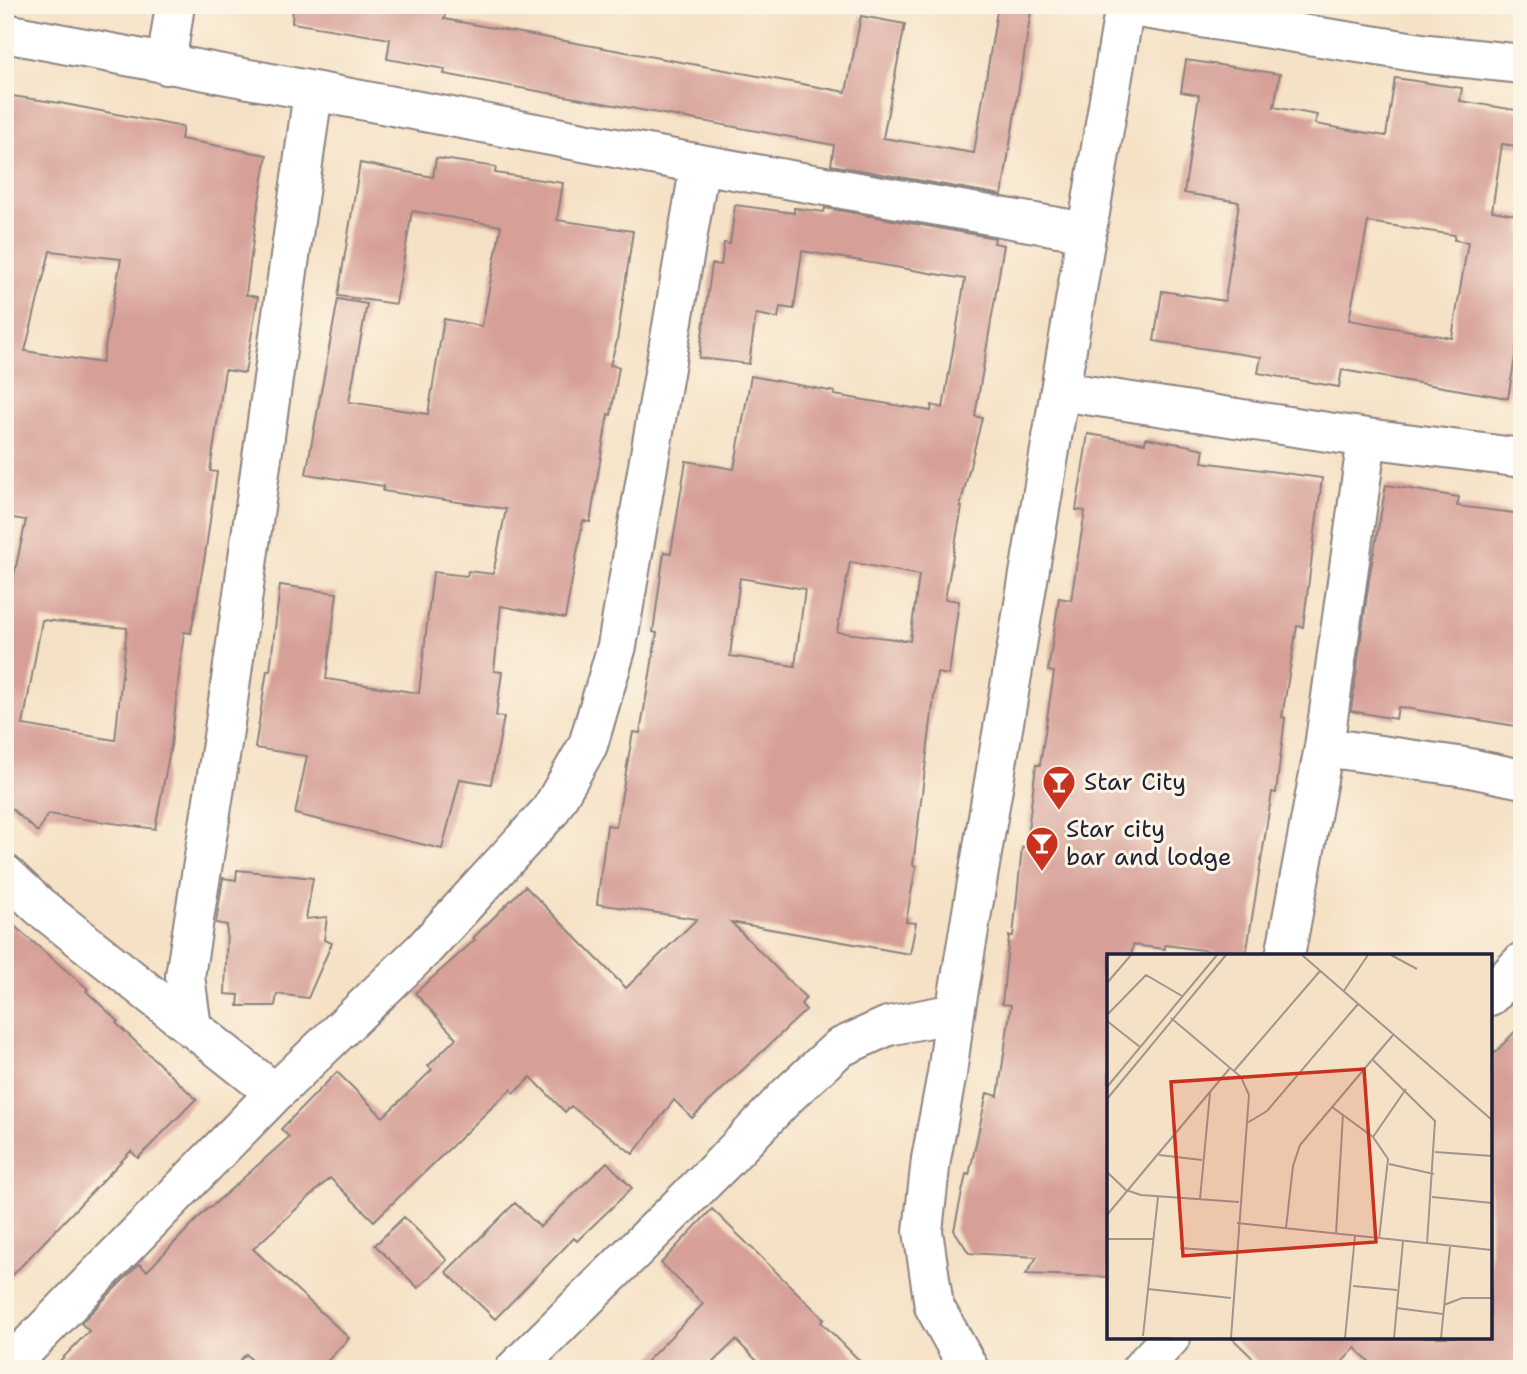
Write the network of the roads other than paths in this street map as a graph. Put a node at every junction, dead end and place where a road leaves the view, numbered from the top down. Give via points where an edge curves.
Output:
1 (175, 5) edge
2 (1125, 5) edge
3 (5, 33) edge
4 (1522, 64) edge
5 (166, 65) junction
6 (313, 92) junction
7 (700, 164) junction
8 (1086, 232) junction
9 (1060, 391) junction
10 (1367, 438) junction
11 (1522, 458) edge
12 (1324, 747) junction
13 (1522, 779) edge
14 (5, 874) edge
15 (1285, 954) edge
16 (1522, 962) edge
17 (1492, 994) edge
18 (955, 1013) junction
19 (192, 1027) junction
20 (275, 1093) junction
21 (1169, 1339) edge
22 (6, 1369) edge
23 (515, 1369) edge
24 (969, 1369) edge
25 (1141, 1369) edge

1 - 5 street
2 - 4 street via 1428,54
2 - 8 street
3 - 5 street
5 - 6 street
6 - 7 street
6 - 19 street via 185,976
7 - 8 street
7 - 20 street via 617,646 588,744 550,811 424,949
8 - 9 street
9 - 10 street
9 - 18 street
10 - 11 street
10 - 12 street
12 - 13 street
12 - 15 street
14 - 19 street
16 - 17 street
18 - 23 street via 888,1026 839,1048
18 - 24 street via 923,1231 934,1306
19 - 20 street
20 - 22 street
21 - 25 street

